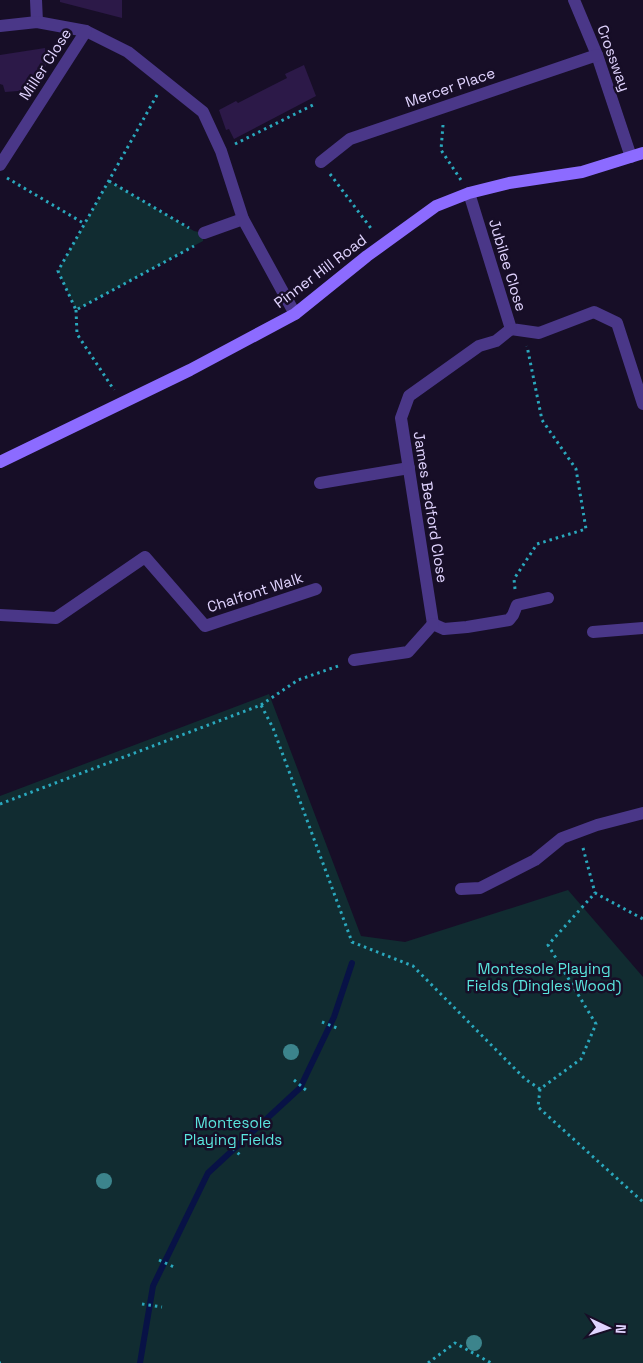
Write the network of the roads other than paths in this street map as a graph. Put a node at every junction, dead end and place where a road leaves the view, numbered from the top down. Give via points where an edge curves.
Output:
1 (36, 0) edge
2 (574, 0) edge
3 (37, 22) junction
4 (0, 26) edge
5 (86, 32) junction
6 (597, 55) junction
7 (637, 155) edge
8 (320, 162) road end
9 (0, 165) edge
10 (469, 193) junction
11 (244, 219) junction
12 (204, 233) road end
13 (295, 314) junction
14 (511, 329) junction
15 (643, 404) edge
16 (0, 462) edge
17 (409, 468) junction
18 (320, 483) dead end
19 (316, 589) dead end
20 (548, 598) dead end
21 (0, 615) edge
22 (433, 624) junction
23 (643, 628) edge
24 (593, 632) dead end
25 (354, 660) road end
26 (643, 813) edge
27 (461, 889) dead end

1 - 3 street
2 - 6 street, Crossway
3 - 4 street
3 - 5 street
5 - 9 street, Miller Close
5 - 11 street via 128,52 203,112 221,151
6 - 7 street, Crossway
6 - 8 street, Mercer Place via 350,139
7 - 10 street, Pinner Hill Road via 582,172
10 - 13 street, Pinner Hill Road via 436,206
10 - 14 street, Jubilee Close
11 - 12 street
11 - 13 street
13 - 16 street, Pinner Hill Road via 190,370
14 - 15 street, Jubilee Close via 539,333 594,312 617,323
14 - 17 street, James Bedford Close via 496,341 479,346 409,396 401,418
17 - 18 street
17 - 22 street, James Bedford Close
19 - 21 street, Chalfont Walk via 206,626 145,557 56,618
20 - 22 street via 517,605 509,620 444,629
22 - 25 street via 408,652
23 - 24 street
26 - 27 street via 562,838 535,860 480,888

